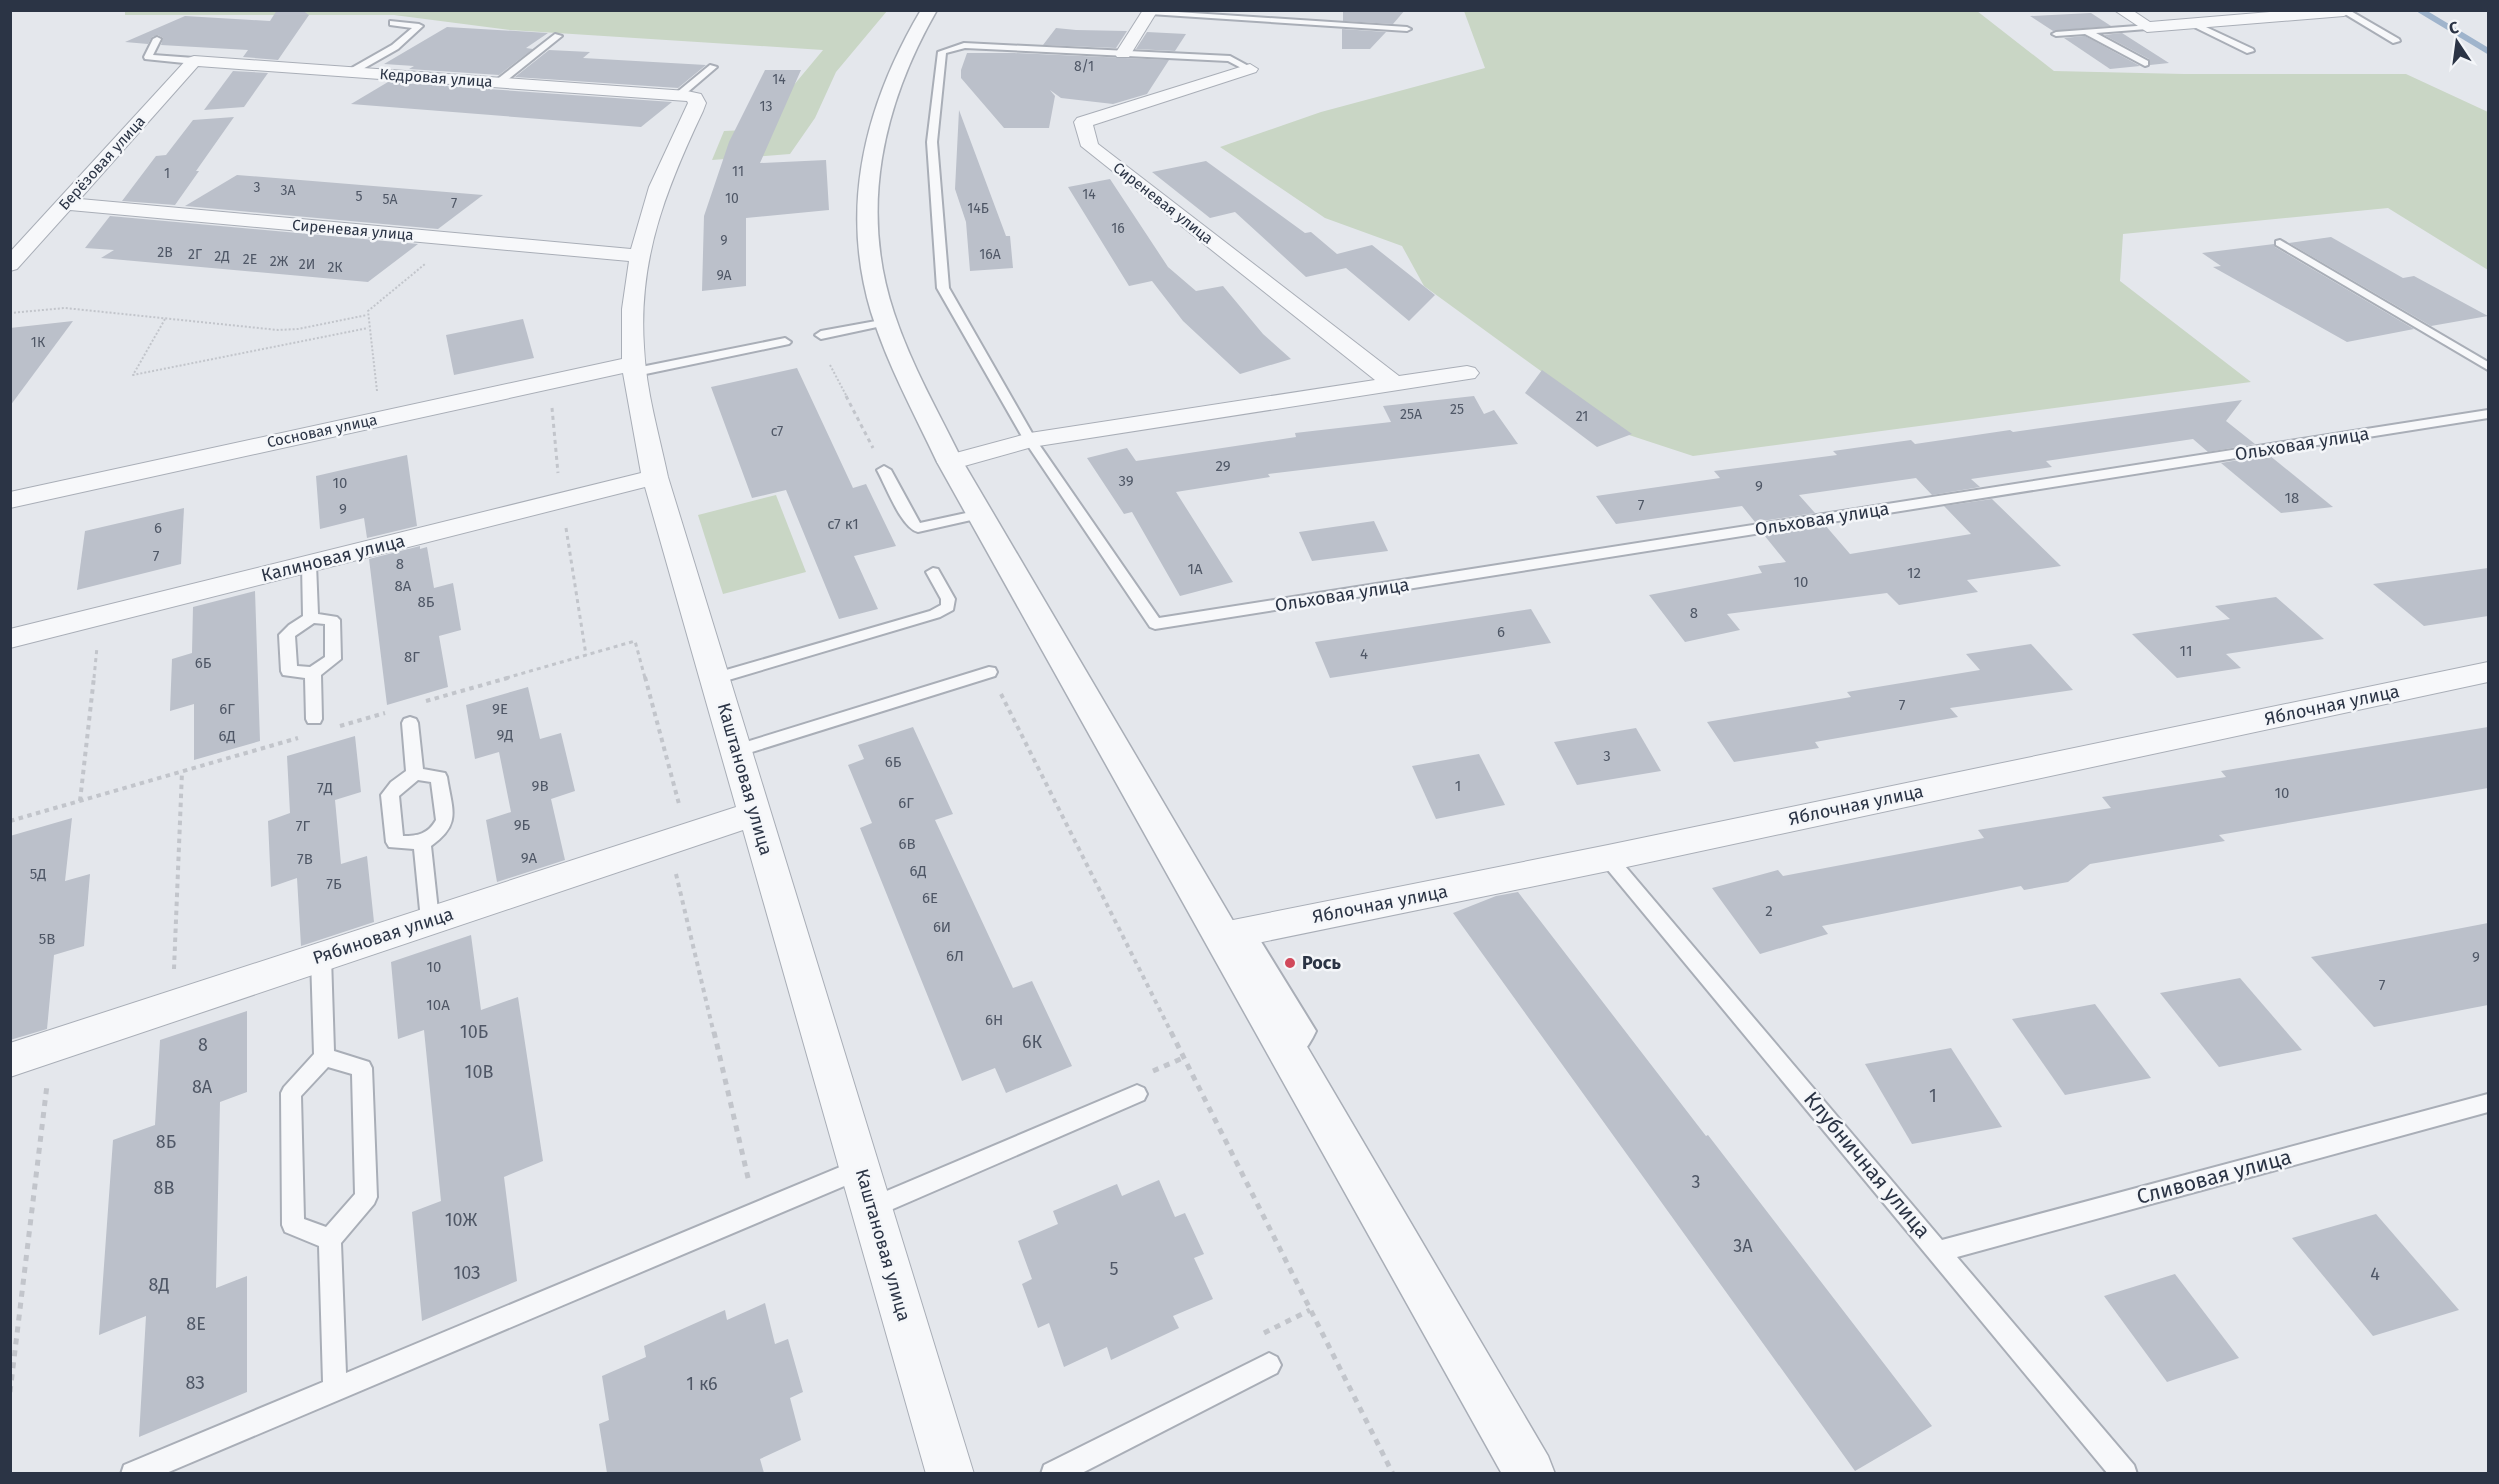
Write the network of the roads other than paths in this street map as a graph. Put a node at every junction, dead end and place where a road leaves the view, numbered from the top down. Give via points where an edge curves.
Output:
1 (929, 10) edge
2 (2121, 10) edge
3 (1151, 11) edge
4 (2344, 11) edge
5 (393, 23) dead end
6 (2193, 23) junction
7 (2147, 27) junction
8 (1407, 29) dead end
9 (2086, 32) junction
10 (2056, 34) dead end
11 (558, 36) dead end
12 (157, 39) dead end
13 (2396, 41) dead end
14 (2250, 51) dead end
15 (1123, 54) junction
16 (194, 61) junction
17 (2145, 63) dead end
18 (713, 67) dead end
19 (1250, 69) joint
20 (351, 72) junction
21 (498, 82) junction
22 (679, 95) junction
23 (65, 204) junction
24 (2280, 243) dead end
25 (641, 255) junction
26 (10, 265) edge
27 (886, 322) junction
28 (821, 335) dead end
29 (785, 342) dead end
30 (2488, 367) edge
31 (635, 368) junction
32 (1467, 373) dead end
33 (1394, 384) junction
34 (2488, 414) edge
35 (1030, 440) junction
36 (950, 462) junction
37 (884, 470) road end
38 (656, 477) junction
39 (10, 500) edge
40 (980, 514) junction
41 (309, 564) junction
42 (933, 572) dead end
43 (311, 618) junction
44 (10, 639) edge
45 (989, 672) road end
46 (2488, 672) edge
47 (313, 673) junction
48 (715, 679) junction
49 (314, 719) dead end
50 (410, 723) dead end
51 (736, 751) junction
52 (415, 774) junction
53 (755, 813) junction
54 (422, 843) junction
55 (1608, 858) junction
56 (430, 920) junction
57 (1234, 934) junction
58 (321, 957) junction
59 (324, 1057) junction
60 (10, 1060) edge
61 (1137, 1094) dead end
62 (2488, 1103) edge
63 (860, 1169) junction
64 (872, 1208) junction
65 (330, 1239) junction
66 (1940, 1251) junction
67 (1269, 1365) dead end
68 (335, 1388) junction
69 (133, 1473) edge
70 (950, 1473) edge
71 (1053, 1473) edge
72 (1530, 1473) edge
73 (2125, 1473) edge

1 - 27 street via 882,111 867,186 876,289
2 - 7 street
3 - 8 lane
3 - 15 street
4 - 6 street
4 - 13 lane
5 - 20 lane via 419,26 394,47
6 - 7 street
6 - 14 lane
7 - 9 lane
9 - 10 lane
9 - 17 lane
11 - 21 lane
12 - 16 lane via 148,57
15 - 19 lane via 1230,59
15 - 35 lane via 964,45 942,52 932,142 943,288
16 - 20 street, Кедровая улица
16 - 23 street, Берёзовая улица
18 - 22 lane
19 - 33 street, Сиреневая улица via 1083,122 1090,146
20 - 21 street, Кедровая улица
21 - 22 street, Кедровая улица
22 - 25 street, Каштановая улица via 695,98 697,103 665,170
23 - 25 street, Сиреневая улица
23 - 26 street, Берёзовая улица
24 - 30 lane
25 - 31 street, Каштановая улица via 632,329
27 - 28 lane
27 - 36 street
29 - 31 lane
31 - 38 street, Каштановая улица
31 - 39 street, Сосновая улица via 380,418
32 - 33 street
33 - 35 street
34 - 35 lane, Ольховая улица via 1155,624
35 - 36 street
36 - 40 street
37 - 40 lane via 912,524 918,528
38 - 41 street, Калиновая улица
38 - 48 street, Каштановая улица
40 - 57 street
41 - 43 lane
41 - 44 street, Калиновая улица
42 - 48 lane via 948,599 948,607 935,614
43 - 47 lane via 332,620 334,655
43 - 47 lane via 287,635 288,668 294,673
45 - 51 lane
46 - 55 street, Яблочная улица
47 - 49 lane
48 - 51 street, Каштановая улица
50 - 52 lane
51 - 53 street, Каштановая улица
52 - 54 lane via 439,777 445,821 438,832
52 - 54 lane via 390,795 394,842
53 - 56 street, Рябиновая улица
53 - 63 street, Каштановая улица
54 - 56 lane
55 - 57 street, Яблочная улица
55 - 66 lane, Клубничная улица
56 - 58 street, Рябиновая улица
57 - 72 street via 1289,1053
58 - 59 lane
58 - 60 street, Рябиновая улица
59 - 65 lane via 291,1093 293,1224
59 - 65 lane via 362,1068 366,1197
61 - 64 lane
62 - 66 lane, Сливовая улица
63 - 64 street, Каштановая улица
63 - 68 lane
64 - 70 street, Каштановая улица
65 - 68 lane
66 - 73 lane, Клубничная улица
67 - 71 lane
68 - 69 lane

